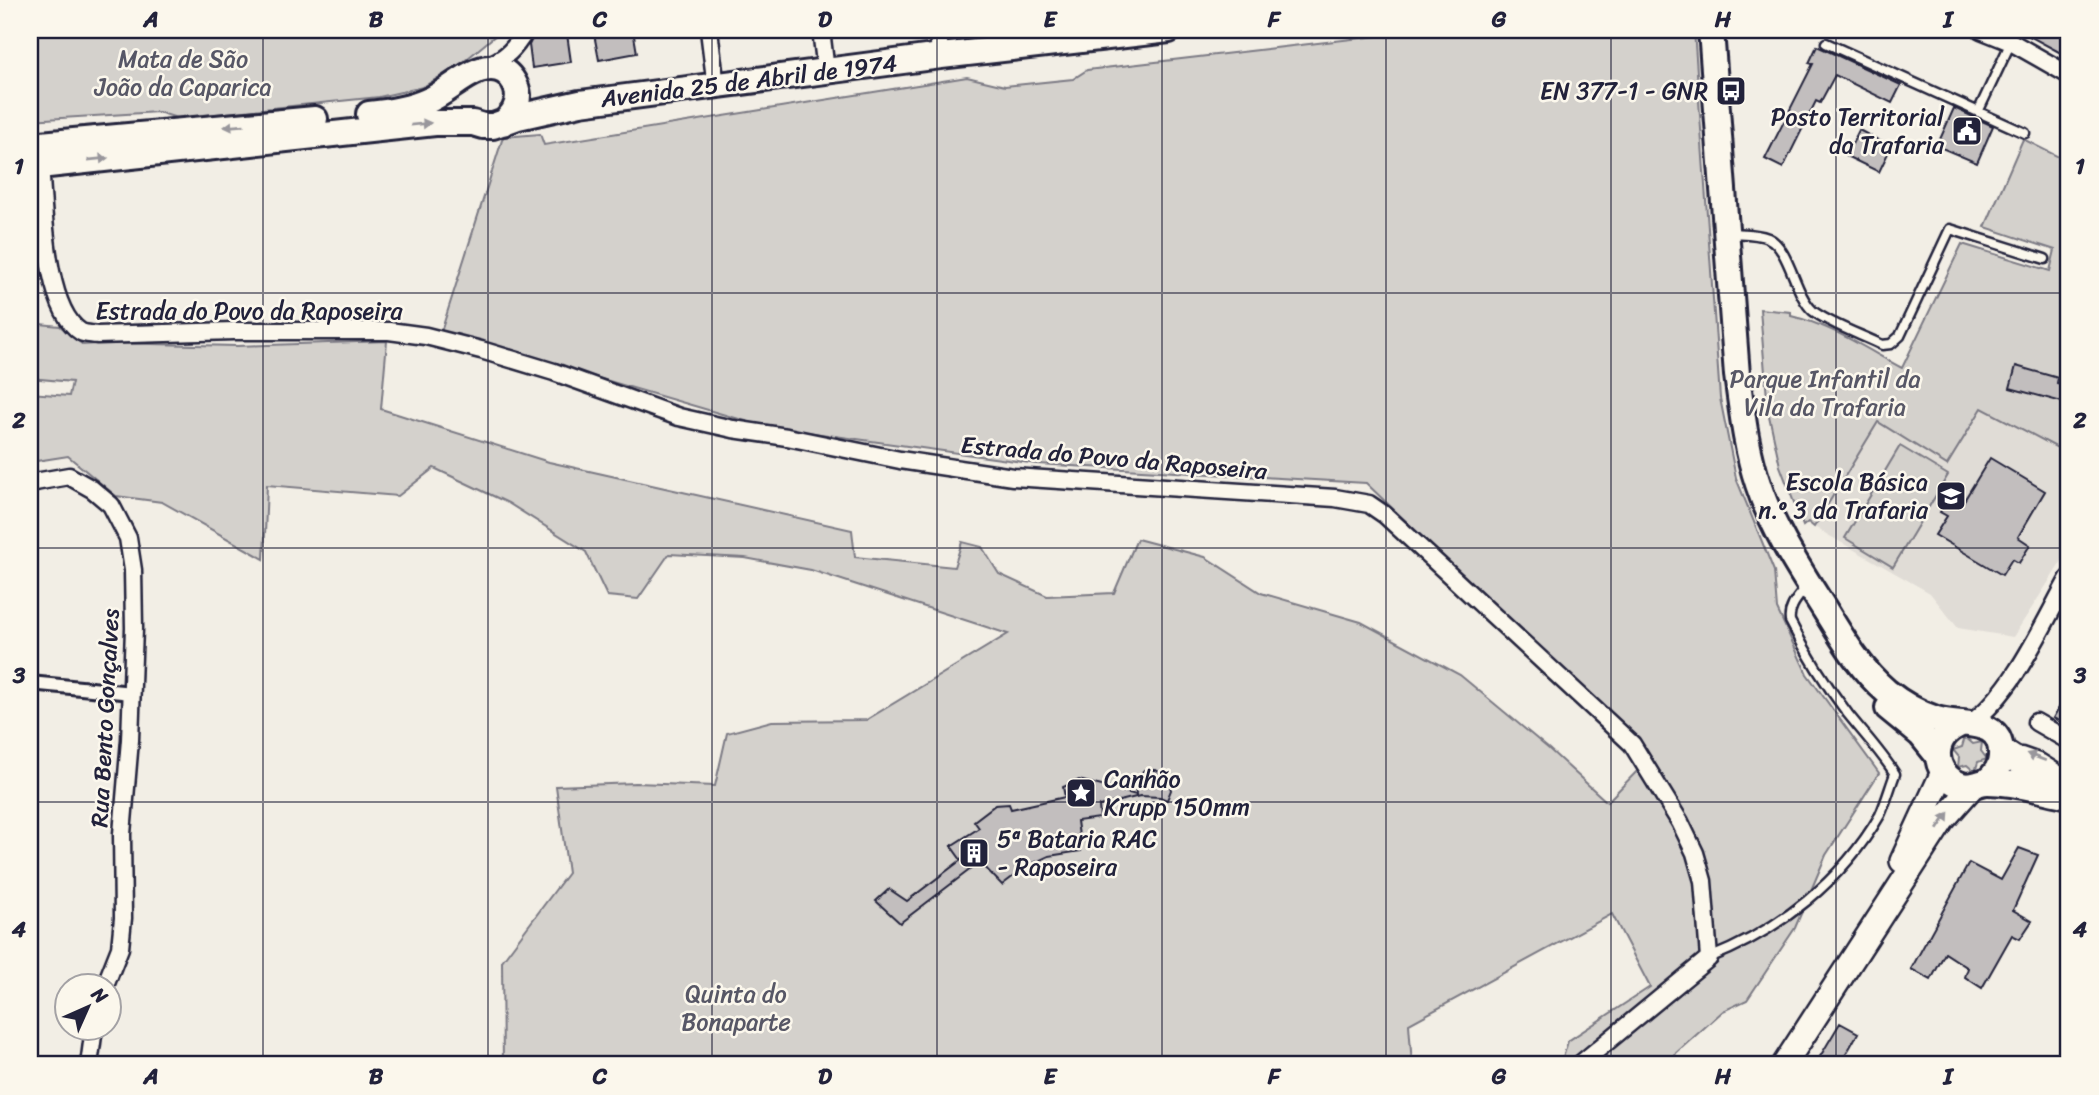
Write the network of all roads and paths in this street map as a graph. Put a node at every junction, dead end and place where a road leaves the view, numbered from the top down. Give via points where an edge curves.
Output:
1 (526, 30) edge
2 (709, 30) edge
3 (821, 30) edge
4 (937, 30) edge
5 (1169, 30) edge
6 (1711, 30) edge
7 (1990, 31) edge
8 (2013, 36) edge
9 (1826, 43) dead end
10 (516, 47) junction
11 (941, 56) junction
12 (826, 71) junction
13 (475, 73) junction
14 (2069, 75) edge
15 (516, 86) junction
16 (716, 87) junction
17 (580, 103) junction
18 (1978, 112) junction
19 (473, 122) junction
20 (503, 123) junction
21 (167, 133) junction
22 (2025, 133) dead end
23 (30, 136) edge
24 (33, 159) edge
25 (1727, 232) junction
26 (2045, 259) dead end
27 (30, 486) edge
28 (2069, 578) edge
29 (1808, 583) junction
30 (1840, 634) junction
31 (2012, 678) junction
32 (30, 683) edge
33 (132, 693) junction
34 (2036, 722) dead end
35 (1966, 723) junction
36 (2069, 741) edge
37 (1999, 744) junction
38 (1941, 764) junction
39 (2069, 776) edge
40 (1979, 784) junction
41 (2069, 788) edge
42 (2069, 796) edge
43 (1865, 939) junction
44 (1709, 958) junction
45 (111, 972) edge
46 (92, 1042) edge
47 (89, 1065) edge
48 (1579, 1065) edge
49 (1784, 1065) edge

1 - 10 street
2 - 16 street
3 - 12 street
4 - 11 street
5 - 11 main road, Avenida 25 de Abril de 1974
6 - 25 main road
7 - 8 street
8 - 14 street
8 - 18 lane
9 - 18 lane
10 - 13 street
10 - 15 street
11 - 12 main road, Avenida 25 de Abril de 1974
12 - 16 main road, Avenida 25 de Abril de 1974
13 - 15 main road, Avenida 25 de Abril de 1974 via 497,68
13 - 19 main road via 458,97
13 -> 21 main road via 424,102 384,113
15 - 17 main road, Avenida 25 de Abril de 1974 via 537,100
15 - 20 main road via 516,108
16 - 17 main road, Avenida 25 de Abril de 1974
17 - 20 main road, Avenida 25 de Abril de 1974
18 - 22 lane
19 - 20 main road, Avenida 25 de Abril de 1974 via 483,126
24 -> 19 main road, Avenida 25 de Abril de 1974
21 - 23 street via 143,129
21 - 24 main road
24 - 44 street, Estrada do Povo da Raposeira via 50,275 69,319 82,333 389,331 481,350 679,417 900,460 1013,477 1368,504 1633,744 1695,853 1703,881
25 - 26 lane via 1772,240 1816,313 1882,345 1900,336 1950,229
25 - 29 main road via 1745,429 1758,484 1782,540
27 - 33 street, Rua Bento Gonçalves via 69,477 92,489 111,505 128,538 133,570
28 - 31 street
29 - 30 main road
29 - 44 lane via 1789,612 1790,621 1823,678 1895,774 1881,812 1863,841 1820,891 1751,938
30 - 35 main road via 1863,667 1896,699 1931,717
30 - 38 main road via 1871,690 1921,735
31 - 35 street via 1992,705
31 - 37 street via 1995,723
32 - 33 street
33 - 45 street, Rua Bento Gonçalves via 120,948
34 - 36 street
35 - 37 main road via 1980,724
35 - 38 main road via 1946,733 1939,748
39 -> 37 lane via 2042,759
37 - 40 main road via 1998,771
37 - 41 main road via 2036,773
38 - 40 main road via 1954,782
38 - 43 main road
40 - 42 main road via 2018,785
43 -> 40 main road via 1942,821
43 - 49 main road
44 - 48 street
46 - 47 street

